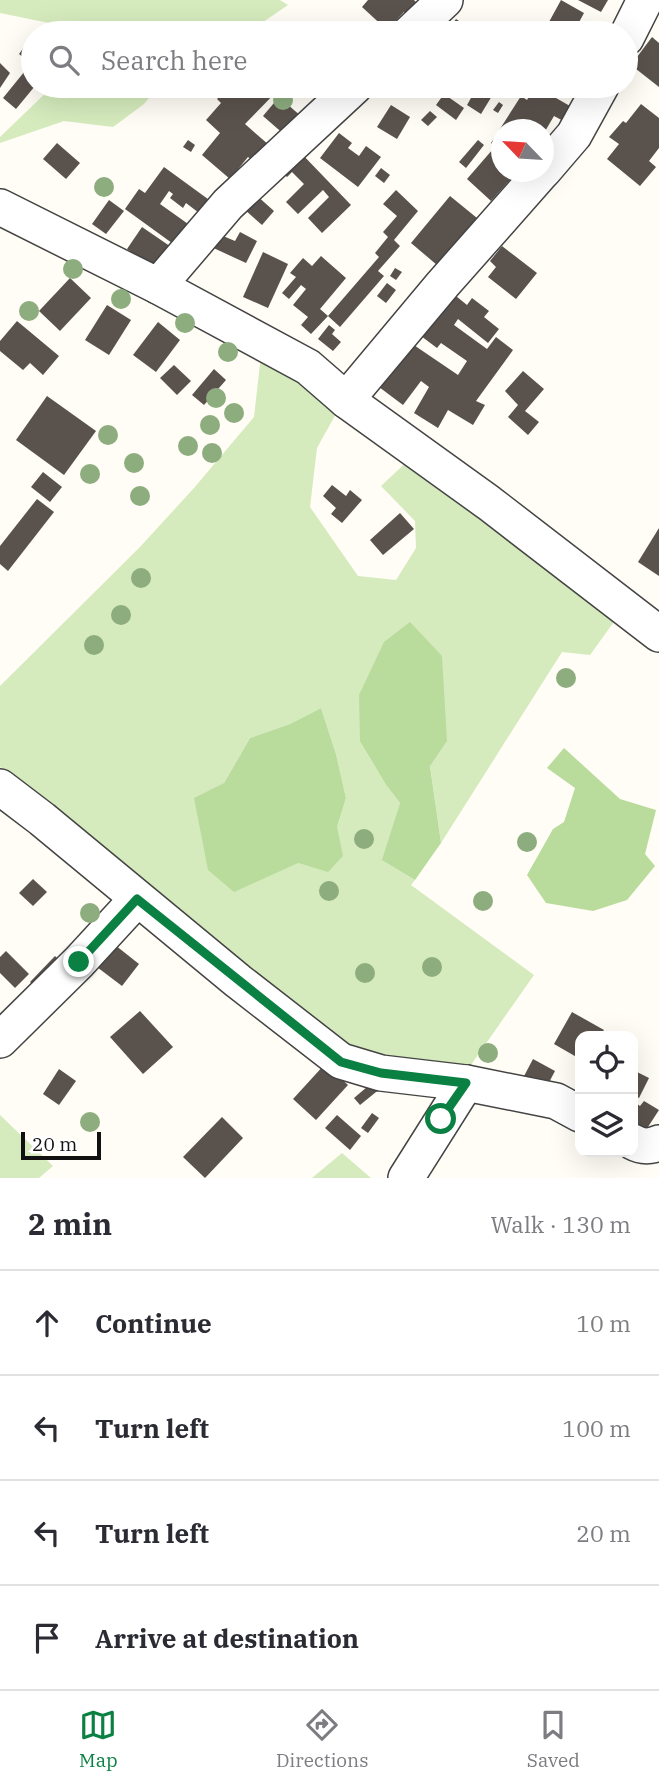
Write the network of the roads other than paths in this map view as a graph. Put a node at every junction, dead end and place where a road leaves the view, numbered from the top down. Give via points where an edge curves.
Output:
1 (445, 0) edge
2 (645, 0) edge
3 (423, 21) edge
4 (634, 21) edge
5 (342, 98) edge
6 (594, 98) edge
7 (554, 158) edge
8 (533, 182) edge
9 (0, 207) edge
10 (158, 286) junction
11 (346, 401) junction
12 (659, 634) edge
13 (0, 787) edge
14 (137, 899) junction
15 (0, 1040) edge
16 (466, 1083) junction
17 (575, 1111) edge
18 (659, 1143) edge
19 (638, 1145) edge
20 (406, 1178) edge

1 - 3 street
2 - 4 street
5 - 10 street via 228,204
6 - 7 street via 574,135
8 - 11 street
9 - 10 street
10 - 11 street via 308,367
11 - 12 street via 489,503
13 - 14 street
14 - 15 street
14 - 16 street via 341,1062 381,1073
16 - 17 street via 556,1101
16 - 20 street
18 - 19 street

